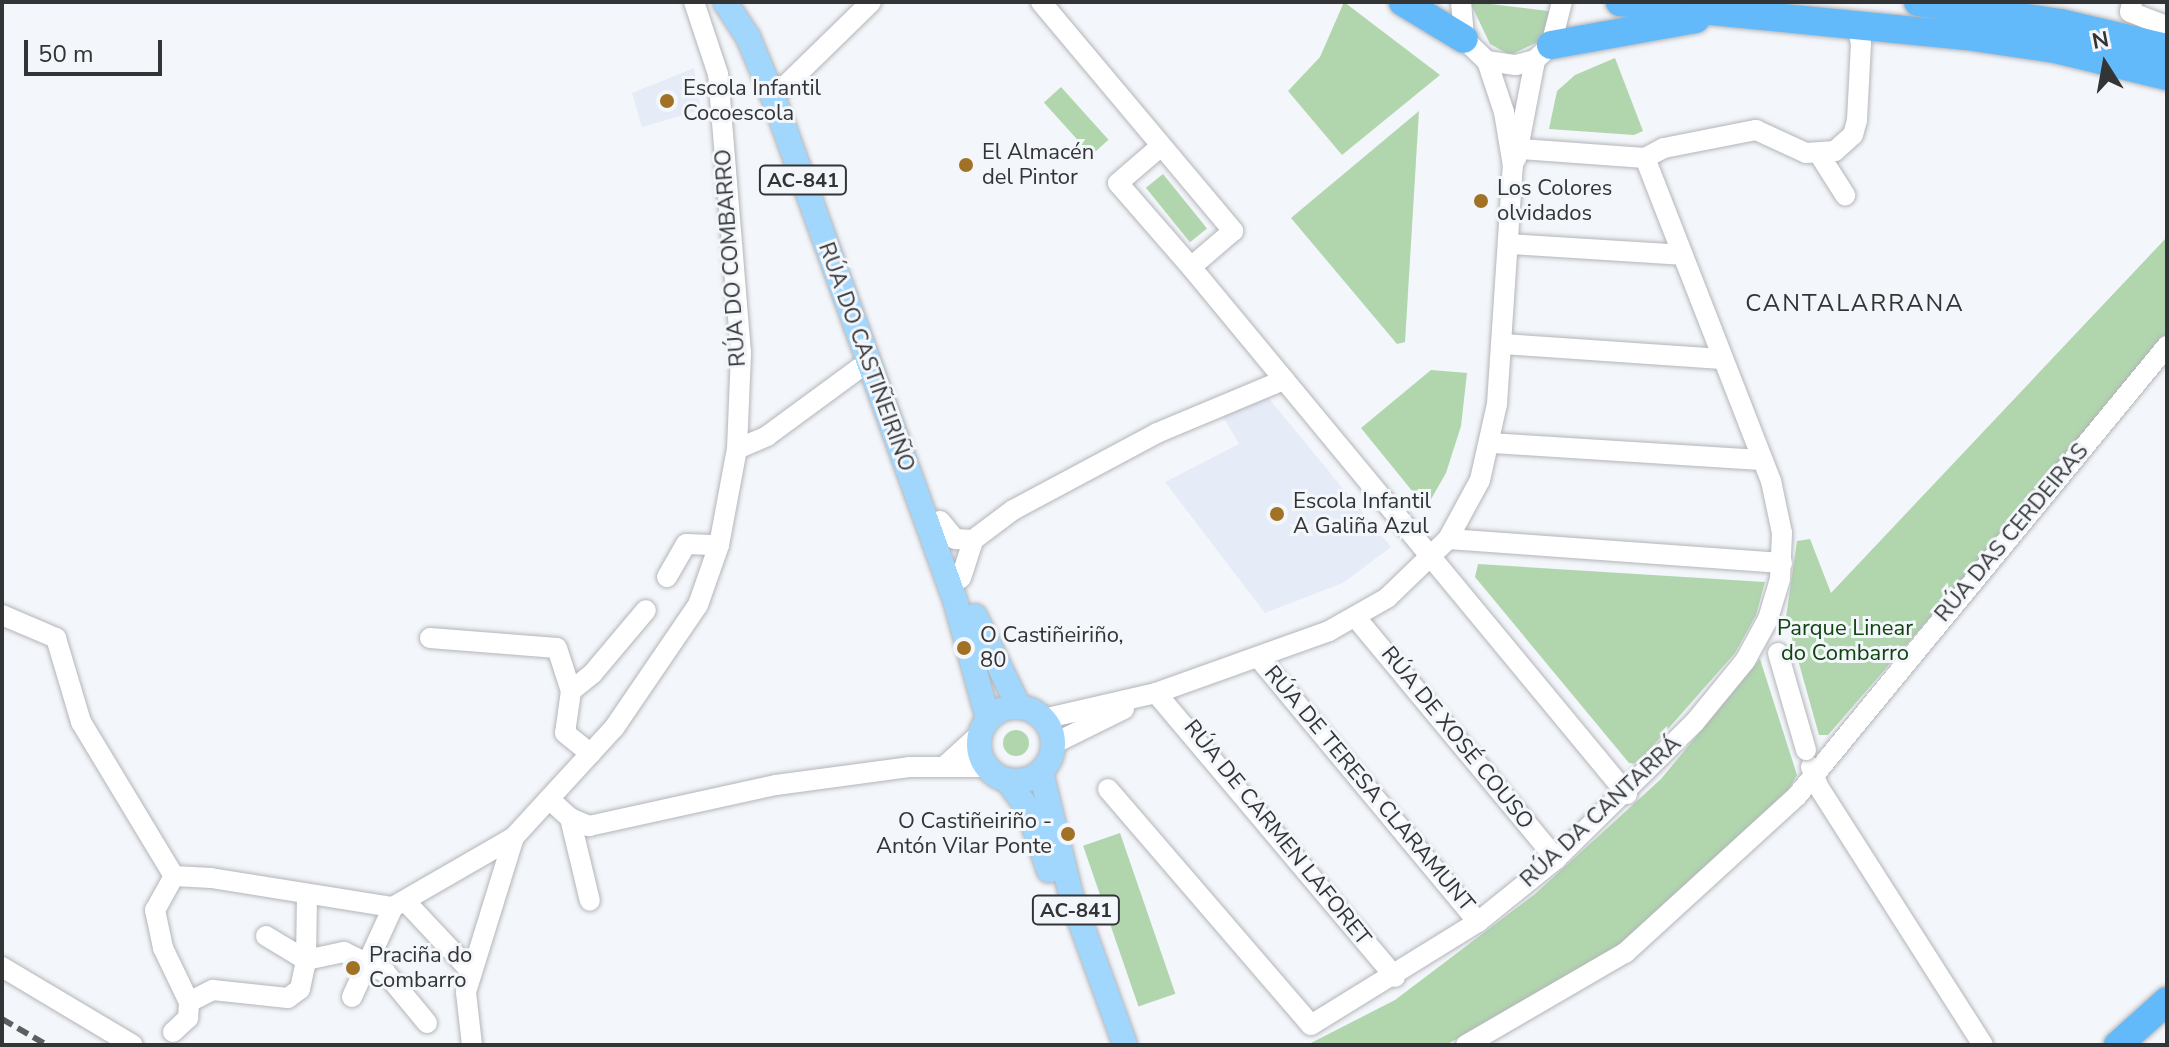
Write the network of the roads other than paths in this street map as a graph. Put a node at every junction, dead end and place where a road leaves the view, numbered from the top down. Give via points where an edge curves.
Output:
1 (725, 2) edge
2 (741, 2) edge
3 (871, 2) edge
4 (1041, 2) edge
5 (1403, 2) edge
6 (1461, 2) edge
7 (1562, 2) edge
8 (1620, 2) edge
9 (1918, 2) edge
10 (2132, 2) edge
11 (699, 11) edge
12 (1736, 13) junction
13 (1857, 24) junction
14 (2167, 26) edge
15 (1464, 39) junction
16 (2167, 48) edge
17 (1543, 53) junction
18 (1487, 61) junction
19 (2167, 76) edge
20 (783, 88) junction
21 (1160, 147) junction
22 (1819, 154) junction
23 (1517, 158) junction
24 (1645, 158) junction
25 (1845, 195) dead end
26 (1509, 244) junction
27 (1683, 255) junction
28 (1191, 267) junction
29 (868, 323) junction
30 (1502, 344) junction
31 (2167, 346) edge
32 (1722, 359) junction
33 (873, 375) junction
34 (1284, 380) junction
35 (1491, 443) junction
36 (914, 446) junction
37 (737, 449) junction
38 (1762, 460) junction
39 (940, 521) junction
40 (1448, 539) junction
41 (973, 540) junction
42 (719, 545) junction
43 (1432, 559) junction
44 (1782, 563) junction
45 (667, 577) dead end
46 (961, 578) junction
47 (646, 610) dead end
48 (2, 615) edge
49 (1357, 619) junction
50 (1768, 619) junction
51 (430, 638) dead end
52 (1258, 657) junction
53 (571, 691) junction
54 (1156, 693) junction
55 (1019, 707) junction
56 (1043, 719) junction
57 (984, 727) junction
58 (1053, 744) junction
59 (591, 754) junction
60 (946, 765) junction
61 (1041, 772) junction
62 (996, 774) junction
63 (1813, 777) junction
64 (1108, 789) dead end
65 (1627, 794) junction
66 (549, 799) junction
67 (570, 818) junction
68 (514, 837) junction
69 (1556, 859) junction
70 (174, 876) junction
71 (307, 895) junction
72 (590, 901) dead end
73 (400, 905) junction
74 (1478, 922) junction
75 (266, 936) dead end
76 (306, 960) junction
77 (367, 965) junction
78 (2, 967) edge
79 (470, 970) junction
80 (1395, 977) junction
81 (352, 997) dead end
82 (2167, 1001) edge
83 (189, 1002) junction
84 (427, 1023) dead end
85 (2167, 1023) edge
86 (173, 1032) dead end
87 (133, 1045) edge
88 (472, 1045) edge
89 (1108, 1045) edge
90 (1125, 1045) edge
91 (1466, 1045) edge
92 (1983, 1045) edge
93 (2118, 1045) edge
94 (2141, 1045) edge

1 - 33 main road, RÚA DO CASTIÑEIRIÑO / AC-841 via 768,83
2 - 20 main road, RÚA DO CASTIÑEIRIÑO / AC-841
3 - 20 street
4 - 21 street
5 - 15 highway
6 - 15 street
7 - 17 street
8 - 12 highway
9 - 16 highway via 2060,23
10 - 14 street via 2130,12
11 - 37 street, RÚA DO COMBARRO via 718,74 741,353
12 - 13 highway
12 - 17 highway
13 - 19 highway via 2055,49
13 - 22 street via 1861,44 1853,135 1835,151
15 - 18 street
17 - 18 street via 1516,65
17 - 23 street via 1525,97
18 - 23 street
20 - 29 main road, RÚA DO CASTIÑEIRIÑO / AC-841
21 - 28 street via 1118,183
21 - 28 street via 1233,231
22 - 24 street via 1756,130 1664,148
22 - 25 street
23 - 24 street
23 - 26 street
24 - 27 street, RÚA DA CANTARRÁ
26 - 27 street
26 - 30 street
27 - 32 street, RÚA DA CANTARRÁ
28 - 34 street
29 - 33 main road
29 - 36 main road, RÚA DO CASTIÑEIRIÑO / AC-841
30 - 32 street
30 - 35 street
31 - 63 street, RÚA DAS CERDEIRAS
32 - 38 street, RÚA DA CANTARRÁ
33 - 36 main road via 903,435
33 - 37 street via 842,384 767,436
33 - 57 main road, RÚA DO CASTIÑEIRIÑO / AC-841 via 955,600
34 - 41 street via 1157,433 1013,510
34 - 43 street
35 - 38 street
35 - 40 street via 1473,497
36 - 39 main road, RÚA DO CASTIÑEIRIÑO / AC-841
37 - 42 street, RÚA DO COMBARRO
38 - 44 street, RÚA DA CANTARRÁ via 1778,505
39 - 41 street via 955,539
39 - 46 main road, RÚA DO CASTIÑEIRIÑO / AC-841
40 - 43 street
40 - 44 street
41 - 46 street
42 - 45 street via 686,544
42 - 59 street, RÚA DO COMBARRO via 698,605
43 - 49 street
43 - 65 street
44 - 50 street, RÚA DA CANTARRÁ
46 - 55 main road, RÚA DO CASTIÑEIRIÑO / AC-841
47 - 53 street
48 - 70 street via 56,638 81,722
49 - 52 street
49 - 69 street, RÚA DE XOSÉ COUSO
50 - 63 street, bridge
50 - 65 street, RÚA DA CANTARRÁ via 1752,652 1715,699
51 - 53 street via 557,648
52 - 54 street
52 - 74 street, RÚA DE TERESA CLARAMUNT
53 - 59 street via 565,733
54 - 56 street
54 - 58 street
54 - 80 street, RÚA DE CARMEN LAFORET
55 - 56 main road
55 - 57 main road
56 - 58 main road
57 - 60 street
57 - 62 main road, RÚA DO CASTIÑEIRIÑO / AC-841
58 - 61 main road
59 - 66 street, RÚA DO COMBARRO
60 - 62 street
60 - 67 street via 776,785 625,822 589,826
61 - 62 main road via 1030,778
61 - 90 main road, AC-841 via 1072,899
62 - 89 main road, RÚA DO CASTIÑEIRIÑO / AC-841 via 1028,809
63 - 91 street, RÚA DAS CERDEIRAS via 1640,941
63 - 92 street
64 - 80 street, RÚA DA CANTARRÁ via 1311,1025
65 - 69 street, RÚA DA CANTARRÁ
66 - 67 street
66 - 68 street, RÚA DO COMBARRO
67 - 72 street
68 - 73 street
68 - 79 street, RÚA DO COMBARRO
69 - 74 street, RÚA DA CANTARRÁ
70 - 71 street
70 - 83 street via 155,910 163,948
71 - 73 street
71 - 76 street
73 - 77 street
73 - 79 street
74 - 80 street, RÚA DA CANTARRÁ
75 - 76 street
76 - 77 street via 344,952
76 - 83 street via 300,989 288,998 213,990
77 - 81 street
77 - 84 street via 385,972
78 - 87 street
79 - 88 street, RÚA DO COMBARRO via 466,992
82 - 93 highway
83 - 86 street via 188,1018
85 - 94 highway

